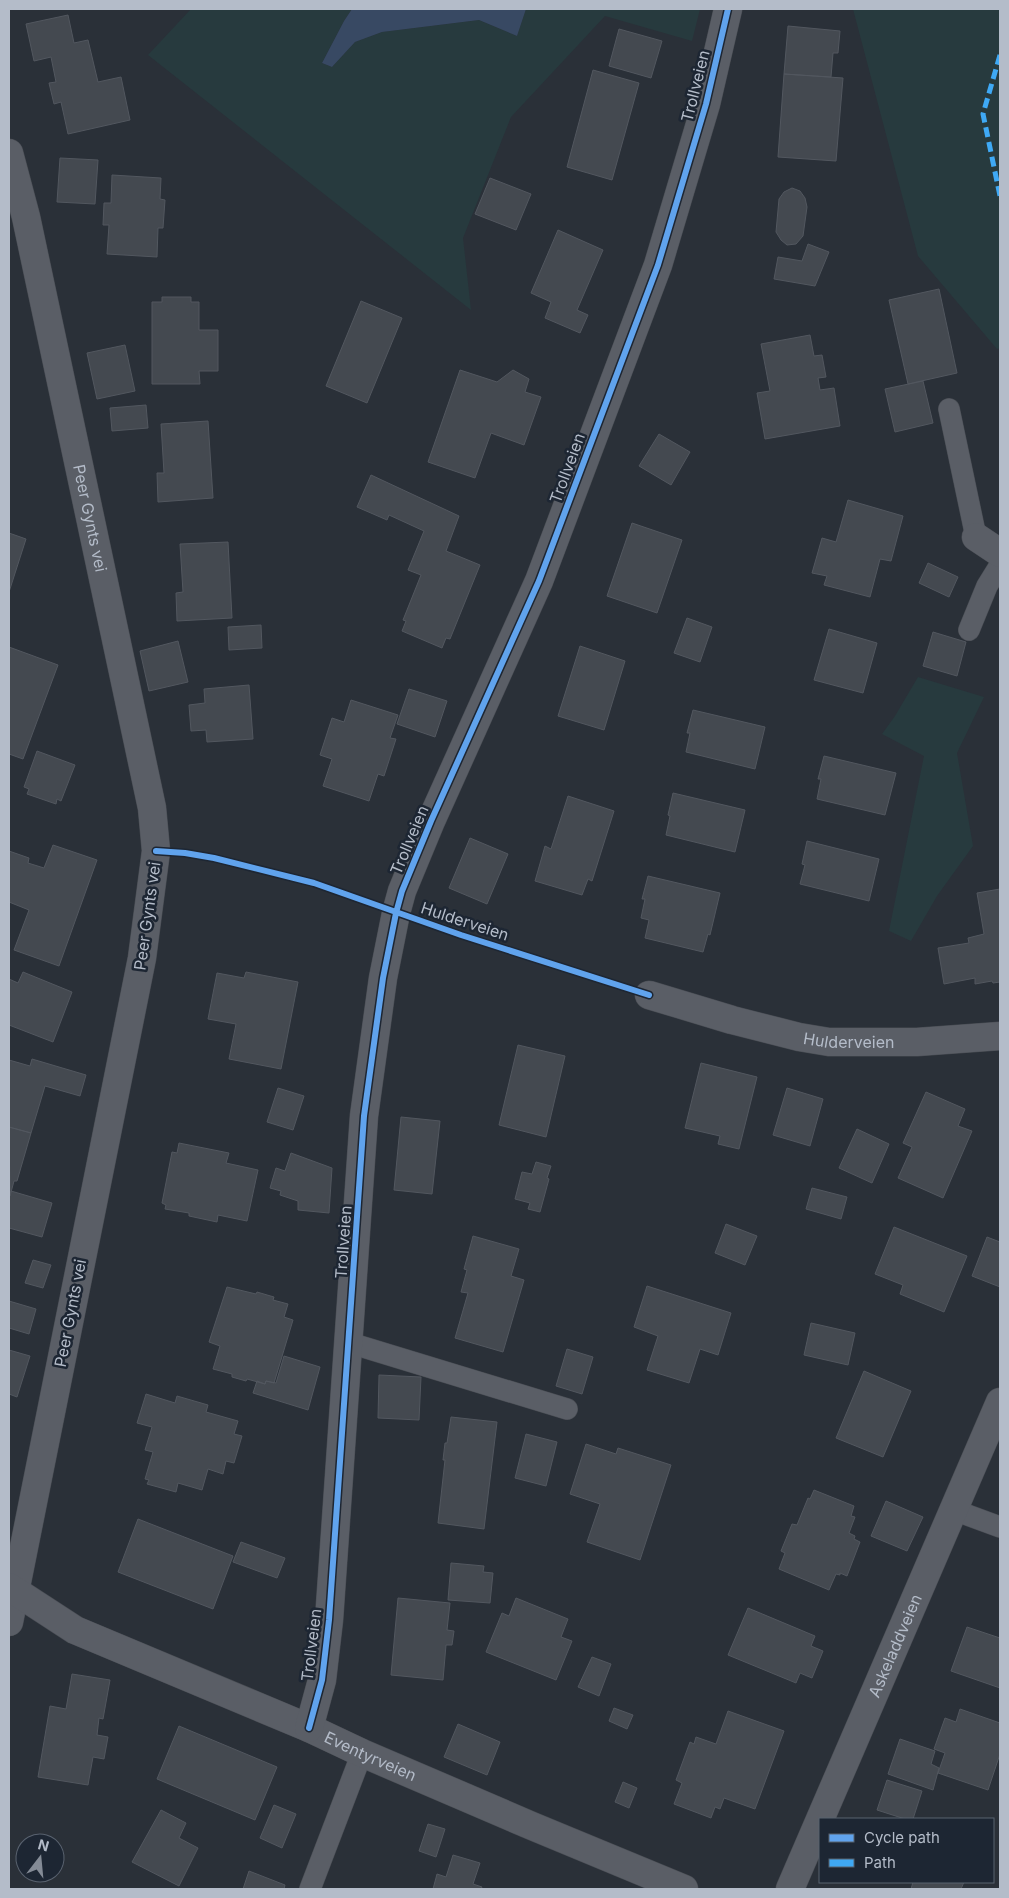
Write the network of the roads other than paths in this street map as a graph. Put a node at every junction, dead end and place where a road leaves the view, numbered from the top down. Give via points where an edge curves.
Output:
1 (728, 9) edge
2 (9, 152) edge
3 (949, 410) dead end
4 (976, 537) joint
5 (1000, 553) edge
6 (1000, 565) edge
7 (969, 630) dead end
8 (649, 995) dead end
9 (1000, 1036) edge
10 (350, 1343) junction
11 (1000, 1402) edge
12 (567, 1409) dead end
13 (954, 1510) junction
14 (1000, 1527) edge
15 (11, 1589) edge
16 (9, 1622) edge
17 (309, 1728) junction
18 (362, 1753) junction
19 (821, 1818) edge
20 (819, 1822) edge
21 (310, 1889) edge
22 (684, 1889) edge
23 (790, 1889) edge

1 - 10 street, Trollveien via 706,104 658,265 539,581 431,821 400,898 383,978 367,1097
2 - 15 street, Peer Gynts vei via 26,217 152,808 156,851 142,958
3 - 4 lane
4 - 5 street
6 - 7 lane via 987,586
8 - 9 street, Hulderveien via 732,1020 828,1042 916,1042
10 - 12 lane
10 - 17 street, Trollveien via 326,1647 322,1680
11 - 13 street, Askeladdveien
13 - 14 lane
13 - 19 street, Askeladdveien
15 - 16 street, Peer Gynts vei
15 - 17 street, Eventyrveien via 75,1630
17 - 18 street, Eventyrveien
18 - 21 lane
18 - 22 street, Eventyrveien
20 - 23 street, Askeladdveien

